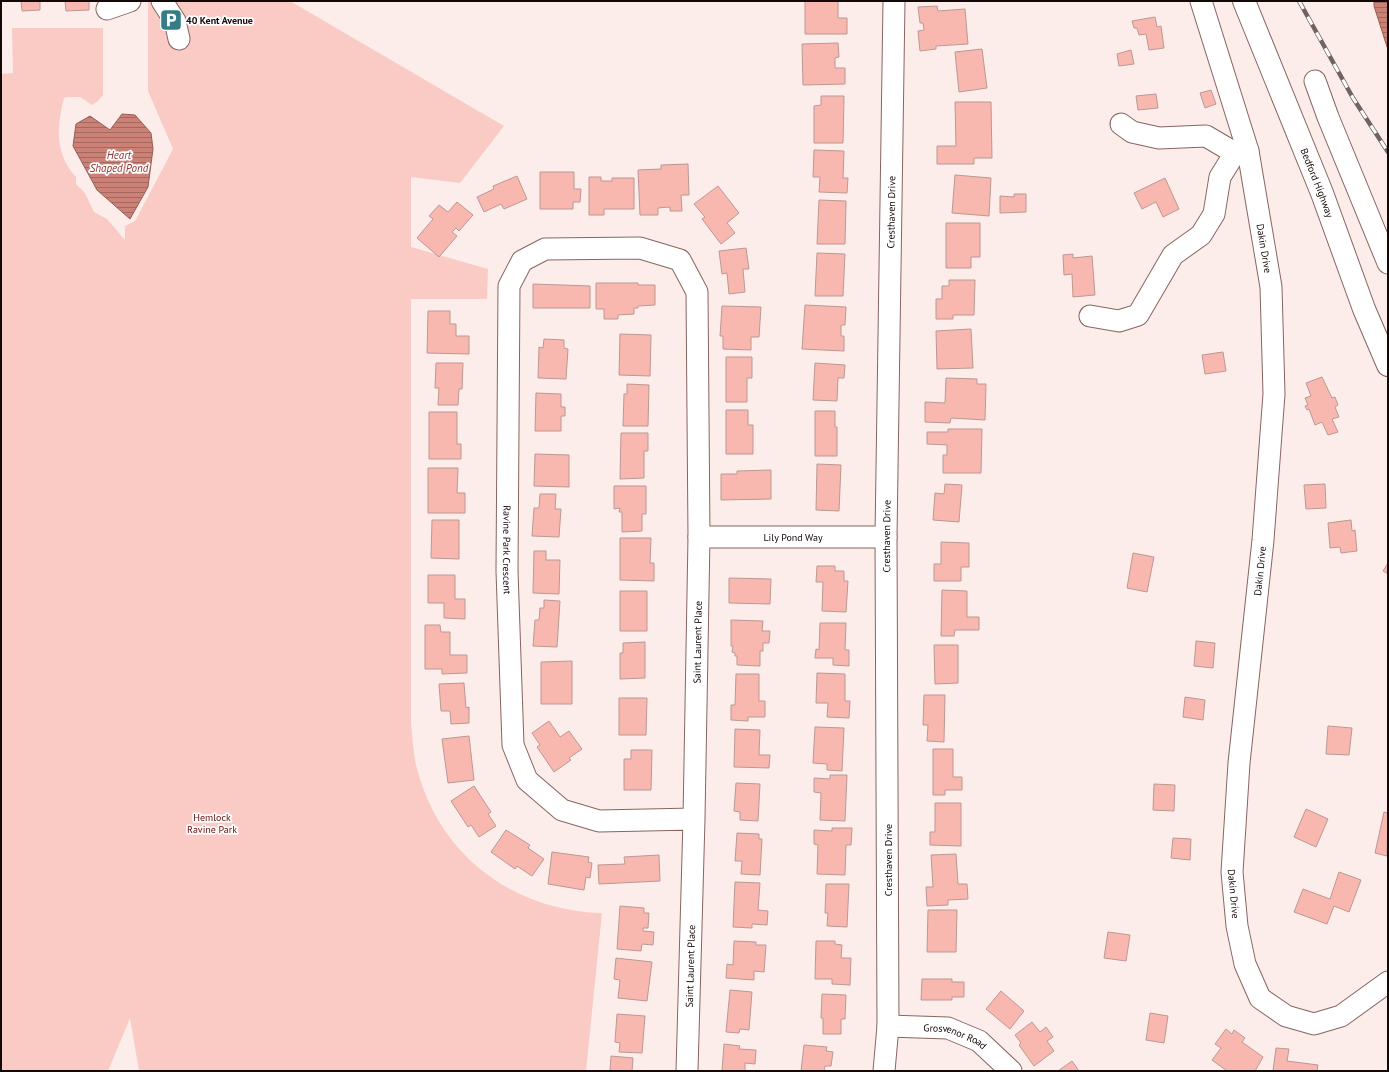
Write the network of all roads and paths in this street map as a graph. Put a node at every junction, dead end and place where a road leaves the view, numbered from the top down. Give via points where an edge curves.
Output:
1 (130, 1) edge
2 (162, 1) edge
3 (894, 1) edge
4 (1201, 1) edge
5 (1244, 1) edge
6 (108, 11) edge
7 (179, 39) dead end
8 (1315, 81) dead end
9 (1121, 124) dead end
10 (1242, 152) junction
11 (640, 248) joint
12 (1388, 263) edge
13 (1090, 316) dead end
14 (1388, 365) edge
15 (700, 537) junction
16 (886, 537) junction
17 (694, 818) junction
18 (1388, 982) edge
19 (888, 1026) junction
20 (687, 1071) edge
21 (884, 1071) edge
22 (1011, 1071) edge

1 - 6 street
2 - 7 street via 175,21
3 - 16 street, Cresthaven Drive
4 - 10 street, Dakin Drive
5 - 14 main road, Bedford Highway
8 - 12 street
9 - 10 street via 1132,132 1159,138 1206,136
10 - 13 street via 1220,177 1214,214 1201,235 1173,255 1138,315 1120,321
10 - 18 street, Dakin Drive via 1271,287 1274,394 1262,547 1239,762 1232,872 1238,926 1245,964 1260,998 1286,1016 1314,1024 1341,1016
11 - 15 street, Saint Laurent Place via 680,260 698,292
11 - 17 street, Ravine Park Crescent via 545,249 522,261 508,286 507,571 513,745 527,780 562,810 599,821
15 - 16 street, Lily Pond Way
15 - 17 street, Saint Laurent Place
16 - 19 street, Cresthaven Drive
17 - 20 street, Saint Laurent Place
19 - 21 street, Cresthaven Drive
19 - 22 street, Grosvenor Road via 948,1028 979,1041

